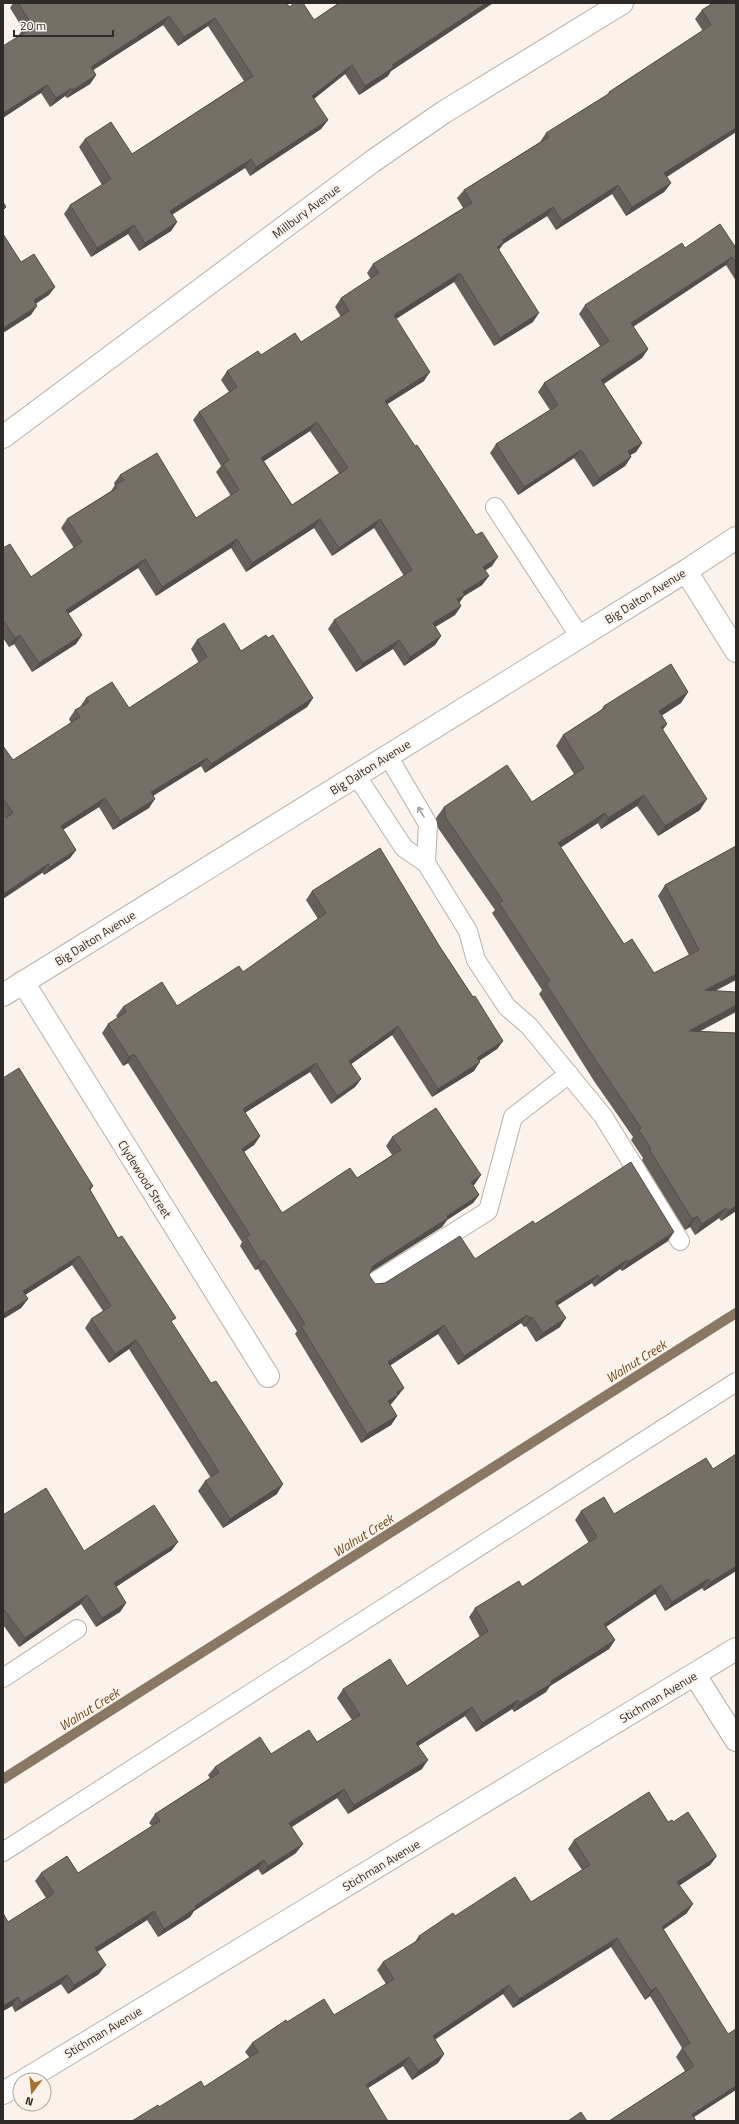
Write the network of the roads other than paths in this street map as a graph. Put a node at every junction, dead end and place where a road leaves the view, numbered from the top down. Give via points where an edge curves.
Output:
1 (622, 3) edge
2 (3, 437) edge
3 (495, 506) dead end
4 (736, 538) edge
5 (686, 571) junction
6 (580, 636) junction
7 (736, 652) edge
8 (388, 756) junction
9 (356, 776) junction
10 (426, 863) junction
11 (23, 982) junction
12 (3, 995) edge
13 (568, 1074) junction
14 (680, 1241) dead end
15 (373, 1283) edge
16 (268, 1376) dead end
17 (736, 1382) edge
18 (77, 1629) dead end
19 (736, 1649) edge
20 (695, 1675) junction
21 (3, 1678) edge
22 (736, 1740) edge
23 (3, 1852) edge
24 (38, 2072) edge
25 (12, 2088) edge
26 (3, 2093) edge

1 - 2 street, Millbury Avenue via 444,112 373,161
3 - 6 lane
4 - 5 street, Big Dalton Avenue
5 - 6 street, Big Dalton Avenue
5 - 7 street
6 - 8 street, Big Dalton Avenue
8 - 9 street, Big Dalton Avenue
10 -> 8 lane via 428,824
9 - 10 lane via 404,848
9 - 11 street, Big Dalton Avenue
10 - 13 lane via 468,931 476,960 507,1007 529,1026
11 - 12 street, Big Dalton Avenue
11 - 16 street, Clydewood Street
13 - 14 lane via 604,1116
13 - 15 lane via 513,1117 488,1211
17 - 23 lane
18 - 21 lane
19 - 20 street, Stichman Avenue
20 - 22 street
20 - 24 street, Stichman Avenue
25 - 26 street

